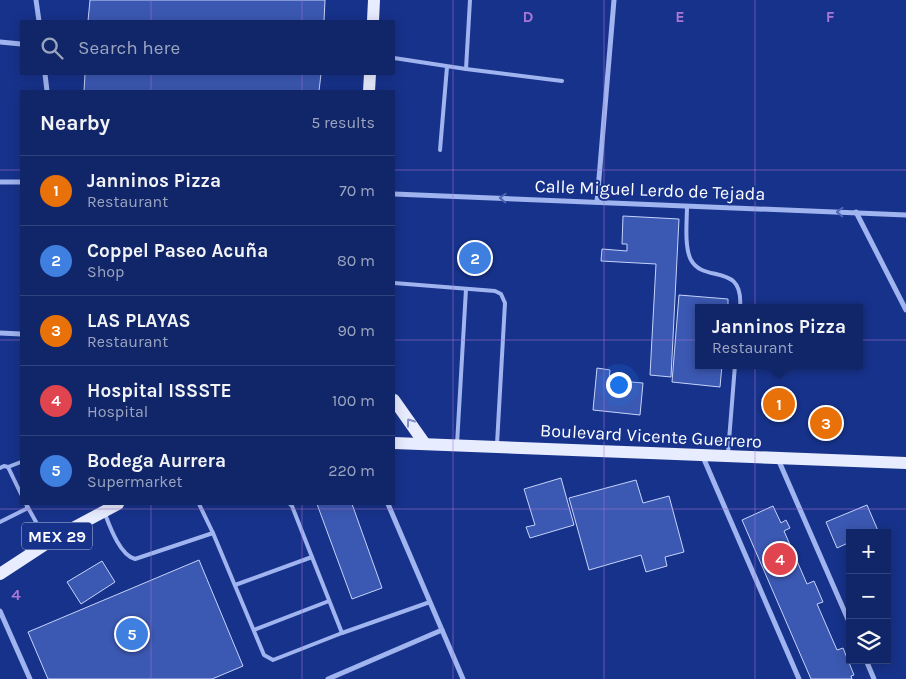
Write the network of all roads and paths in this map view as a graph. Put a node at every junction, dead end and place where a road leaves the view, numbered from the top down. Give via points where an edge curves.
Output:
1 (36, 0) edge
2 (374, 0) edge
3 (470, 0) edge
4 (614, 0) edge
5 (39, 20) edge
6 (372, 20) edge
7 (0, 42) edge
8 (20, 44) edge
9 (395, 58) edge
10 (447, 67) junction
11 (466, 69) junction
12 (45, 75) edge
13 (370, 75) edge
14 (562, 82) dead end
15 (47, 90) edge
16 (369, 90) edge
17 (440, 150) dead end
18 (0, 182) edge
19 (20, 182) edge
20 (395, 194) edge
21 (598, 202) junction
22 (687, 206) junction
23 (856, 212) junction
24 (906, 215) edge
25 (395, 283) edge
26 (466, 289) junction
27 (740, 304) edge
28 (906, 310) edge
29 (0, 333) edge
30 (20, 334) edge
31 (735, 369) edge
32 (395, 401) edge
33 (395, 443) edge
34 (426, 444) junction
35 (457, 444) junction
36 (497, 446) junction
37 (703, 456) junction
38 (727, 457) junction
39 (778, 459) junction
40 (20, 462) edge
41 (906, 463) edge
42 (8, 467) junction
43 (0, 468) edge
44 (20, 492) edge
45 (199, 505) edge
46 (291, 505) edge
47 (388, 505) edge
48 (27, 506) edge
49 (103, 507) edge
50 (0, 522) edge
51 (212, 534) junction
52 (47, 542) junction
53 (312, 557) junction
54 (0, 574) edge
55 (234, 584) junction
56 (329, 602) junction
57 (430, 602) junction
58 (0, 611) edge
59 (848, 619) edge
60 (254, 630) junction
61 (442, 630) junction
62 (342, 633) junction
63 (868, 664) edge
64 (30, 679) edge
65 (328, 679) edge
66 (463, 679) edge
67 (799, 679) edge
68 (874, 679) edge

1 - 5 street
2 - 6 main road
3 - 11 lane
4 - 21 street
7 - 8 street
9 - 10 lane
10 - 11 lane
10 - 17 lane
11 - 14 lane
12 - 15 street
13 - 16 main road
18 - 19 street
21 -> 20 street, Calle Miguel Lerdo de Tejada
21 - 22 street, Calle Miguel Lerdo de Tejada
23 -> 22 street, Calle Miguel Lerdo de Tejada
22 - 27 lane via 691,260 701,269 732,279 740,292
23 - 24 street, Calle Miguel Lerdo de Tejada
23 - 28 street
25 - 26 lane
26 - 35 lane
26 - 36 lane via 496,291 505,303
29 - 30 street
31 - 38 lane
34 -> 32 main road
33 - 34 main road, Boulevard Vicente Guerrero
34 - 35 main road, Boulevard Vicente Guerrero
35 - 36 main road, Boulevard Vicente Guerrero
36 - 37 main road, Boulevard Vicente Guerrero
37 - 38 main road, Boulevard Vicente Guerrero
37 - 67 street
38 - 39 main road, Boulevard Vicente Guerrero
39 - 41 main road, Boulevard Vicente Guerrero
39 - 59 street
40 - 42 lane
42 - 43 lane
42 - 44 lane
45 - 51 lane
46 - 53 lane
47 - 57 street
48 - 50 lane
48 - 52 lane
49 - 51 lane via 113,534 126,555 135,559
49 - 52 main road, MEX 29
51 - 55 lane
52 - 54 main road, MEX 29
53 - 55 lane
53 - 56 lane
55 - 60 lane
56 - 60 lane
56 - 62 lane
57 - 61 street
57 - 62 lane
58 - 64 street
60 - 62 lane via 264,655 273,660
61 - 65 street
61 - 66 street
63 - 68 street

